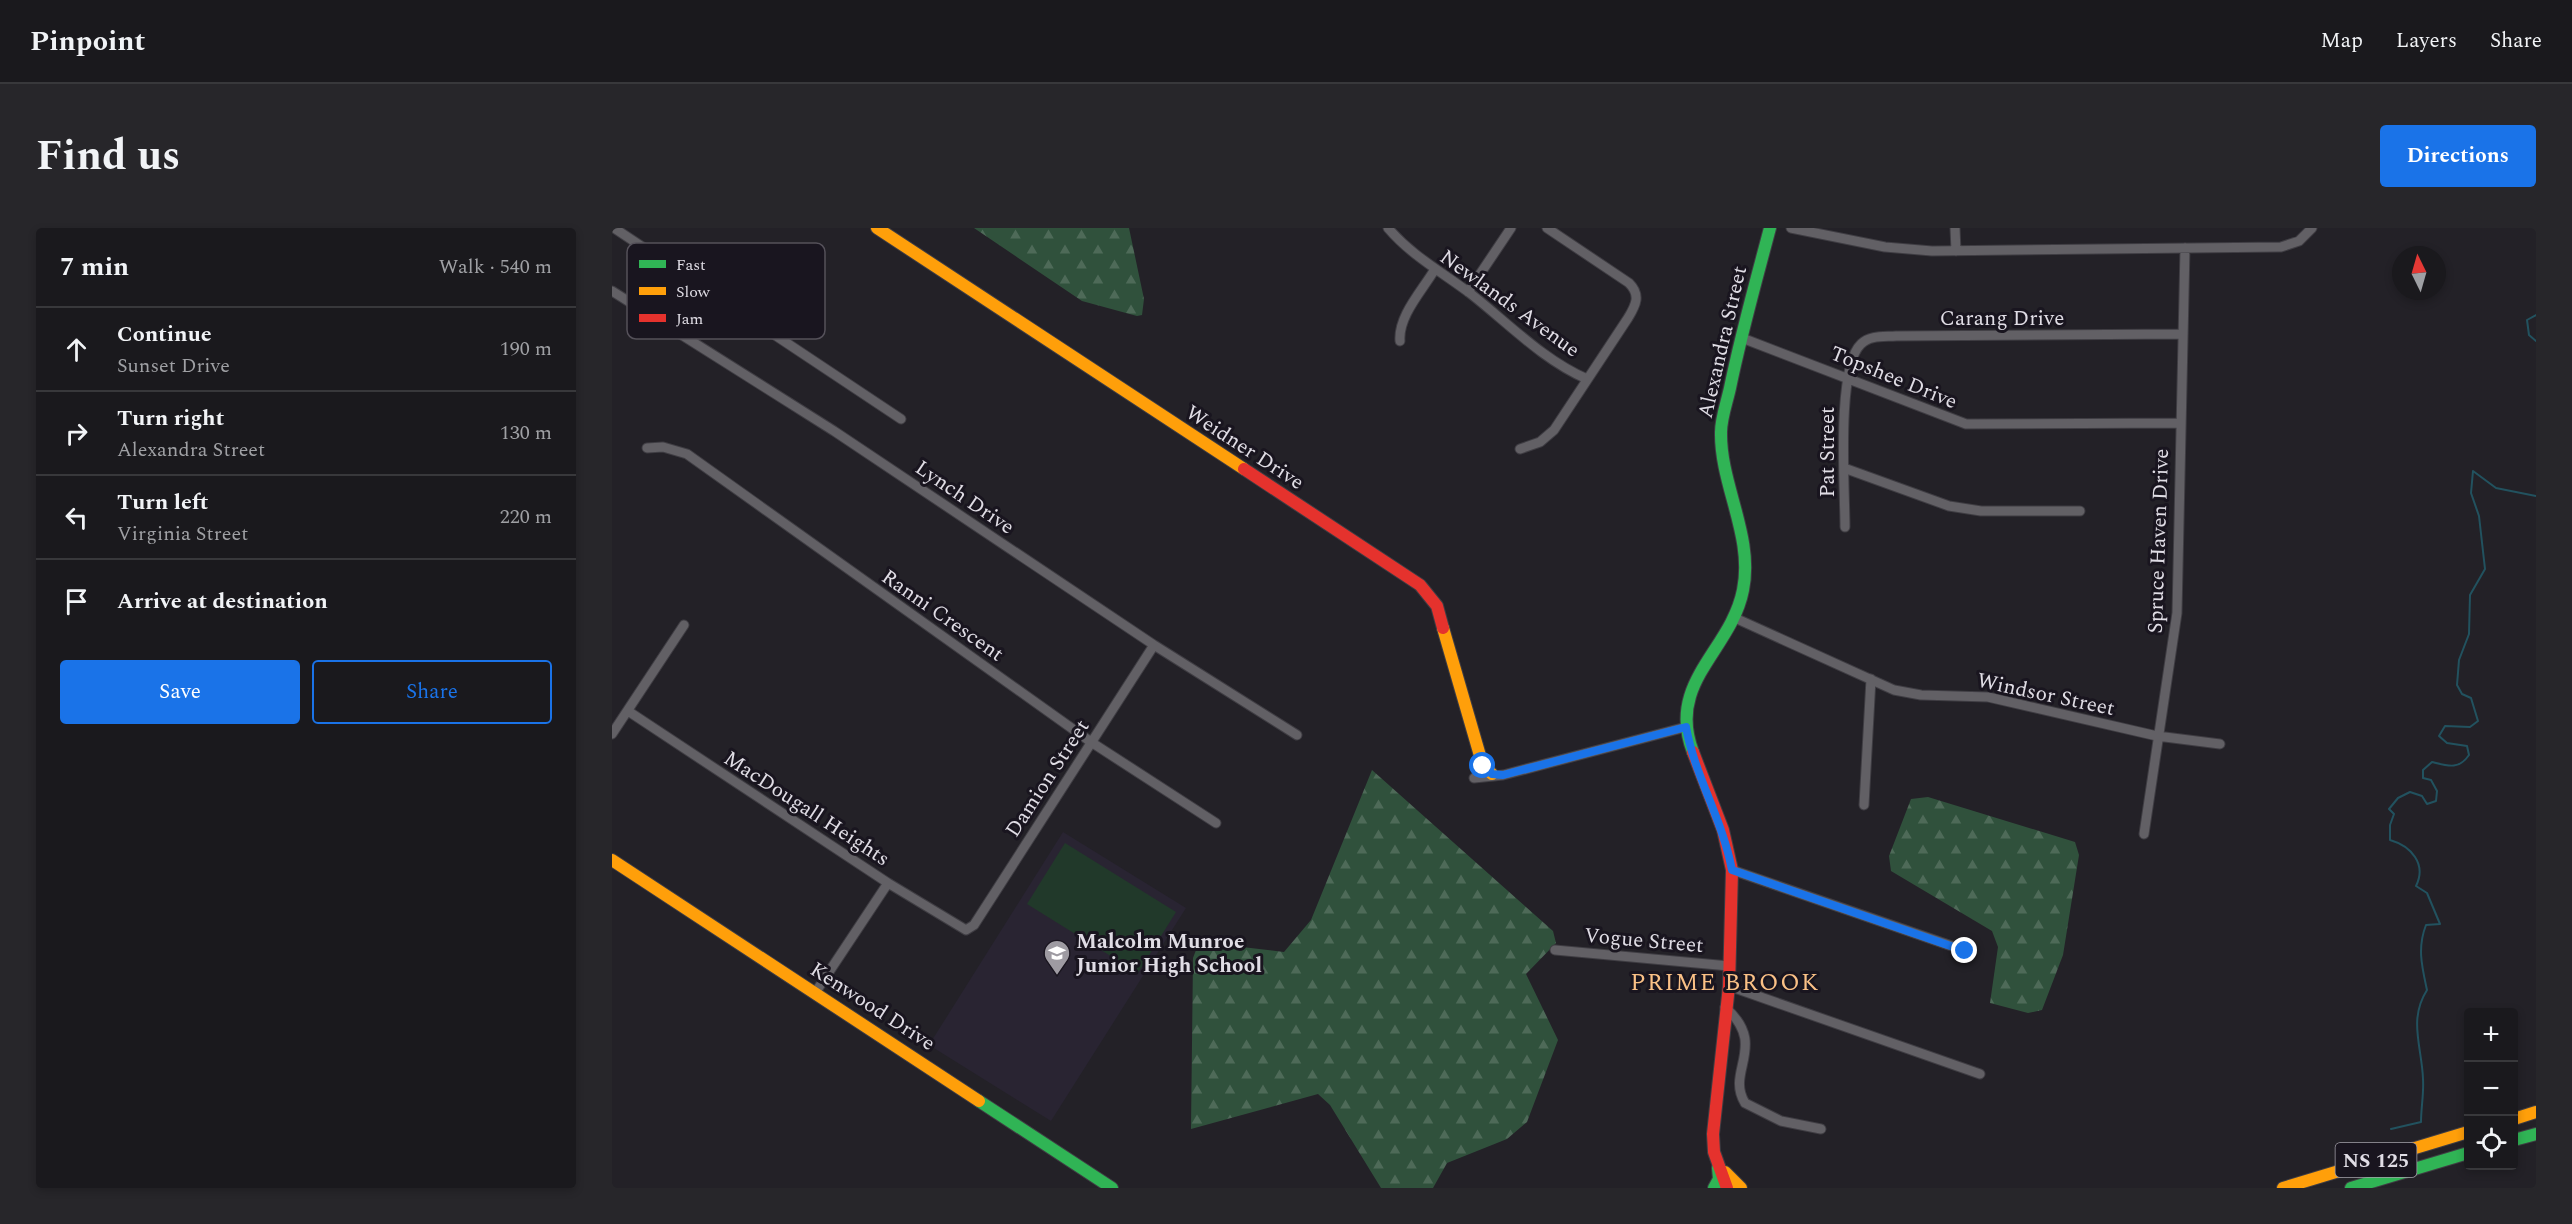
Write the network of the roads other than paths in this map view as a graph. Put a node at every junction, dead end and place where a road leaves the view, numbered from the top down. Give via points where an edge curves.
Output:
1 (614, 228) edge
2 (877, 228) edge
3 (1388, 228) edge
4 (1511, 228) edge
5 (1547, 228) edge
6 (1770, 228) edge
7 (1791, 228) edge
8 (1955, 228) edge
9 (2312, 228) edge
10 (637, 243) edge
11 (2185, 248) junction
12 (1956, 251) junction
13 (1435, 270) junction
14 (612, 291) edge
15 (1468, 292) junction
16 (627, 300) edge
17 (2183, 334) junction
18 (1742, 338) junction
19 (688, 339) edge
20 (782, 339) edge
21 (1400, 341) dead end
22 (1846, 378) junction
23 (1587, 379) junction
24 (901, 418) dead end
25 (2180, 423) junction
26 (647, 448) dead end
27 (1520, 449) dead end
28 (1844, 468) junction
29 (2080, 511) dead end
30 (1845, 527) dead end
31 (1735, 618) junction
32 (684, 625) dead end
33 (1154, 645) junction
34 (1871, 679) junction
35 (628, 711) junction
36 (1686, 727) junction
37 (612, 734) edge
38 (1297, 735) dead end
39 (2157, 736) junction
40 (1091, 742) junction
41 (2220, 744) dead end
42 (1492, 774) junction
43 (1474, 778) dead end
44 (1864, 805) dead end
45 (1216, 823) dead end
46 (2144, 834) dead end
47 (612, 860) edge
48 (1732, 870) junction
49 (888, 883) junction
50 (969, 930) joint
51 (1555, 950) dead end
52 (1969, 952) dead end
53 (1730, 966) junction
54 (1729, 986) junction
55 (815, 993) junction
56 (1725, 1007) junction
57 (1980, 1074) dead end
58 (2536, 1112) edge
59 (2518, 1118) edge
60 (1821, 1129) dead end
61 (2464, 1134) edge
62 (2536, 1134) edge
63 (2518, 1139) edge
64 (2464, 1154) edge
65 (1716, 1158) junction
66 (1112, 1188) edge
67 (1714, 1188) edge
68 (1727, 1188) edge
69 (1741, 1188) edge
70 (2283, 1188) edge
71 (2351, 1188) edge

1 - 10 street
2 - 42 main road, Weidner Drive via 1420,585 1437,606 1483,766
3 - 13 street, Newlands Avenue via 1410,252
4 - 15 street
5 - 23 street via 1629,283 1636,293 1632,312
6 - 18 main road, Alexandra Street
7 - 12 street via 1885,247
8 - 12 street
9 - 11 street via 2300,242 2284,247
11 - 12 street
11 - 17 street, Spruce Haven Drive
13 - 15 street, Newlands Avenue
13 - 21 street via 1405,317
14 - 16 street, Lynch Drive
15 - 23 street, Newlands Avenue via 1520,335
17 - 22 street, Carang Drive via 1872,338 1856,350
17 - 25 street, Spruce Haven Drive
18 - 22 street, Topshee Drive
18 - 31 main road, Alexandra Street via 1721,431 1746,567
19 - 33 street, Lynch Drive via 834,431
20 - 24 street
22 - 25 street, Topshee Drive via 1966,424
22 - 28 street, Pat Street
23 - 27 street via 1549,435
25 - 39 street, Spruce Haven Drive via 2177,613
26 - 40 street, Ranni Crescent via 663,447 687,454
28 - 29 street via 1949,506 1981,511
28 - 30 street, Pat Street
31 - 34 street, Windsor Street
31 - 36 main road, Alexandra Street via 1692,686 1686,706
32 - 35 street
33 - 38 street, Lynch Drive
33 - 40 street, Damion Street
34 - 39 street, Windsor Street via 1894,690 1996,698
34 - 44 street
35 - 37 street
35 - 49 street, MacDougall Heights
36 - 42 street via 1503,775
36 - 48 main road, Alexandra Street via 1723,830
39 - 41 street, Windsor Street
39 - 46 street, Spruce Haven Drive via 2159,745
40 - 45 street, Ranni Crescent
40 - 50 street, Damion Street
42 - 43 street
47 - 55 main road, Kenwood Drive
48 - 52 street
48 - 53 main road, Alexandra Street
49 - 50 street, MacDougall Heights via 961,929
49 - 55 street
51 - 53 street, Vogue Street
53 - 54 main road, Alexandra Street
54 - 56 main road, Alexandra Street
54 - 57 street
55 - 66 main road, Kenwood Drive
56 - 60 street via 1746,1035 1740,1088 1745,1104 1781,1120
56 - 65 main road, Alexandra Street via 1713,1134
58 - 59 main road
61 - 70 main road, NS 125
62 - 63 main road
64 - 71 main road, NS 125
65 - 67 main road via 1719,1179
65 - 68 main road, Alexandra Street
65 - 69 main road

